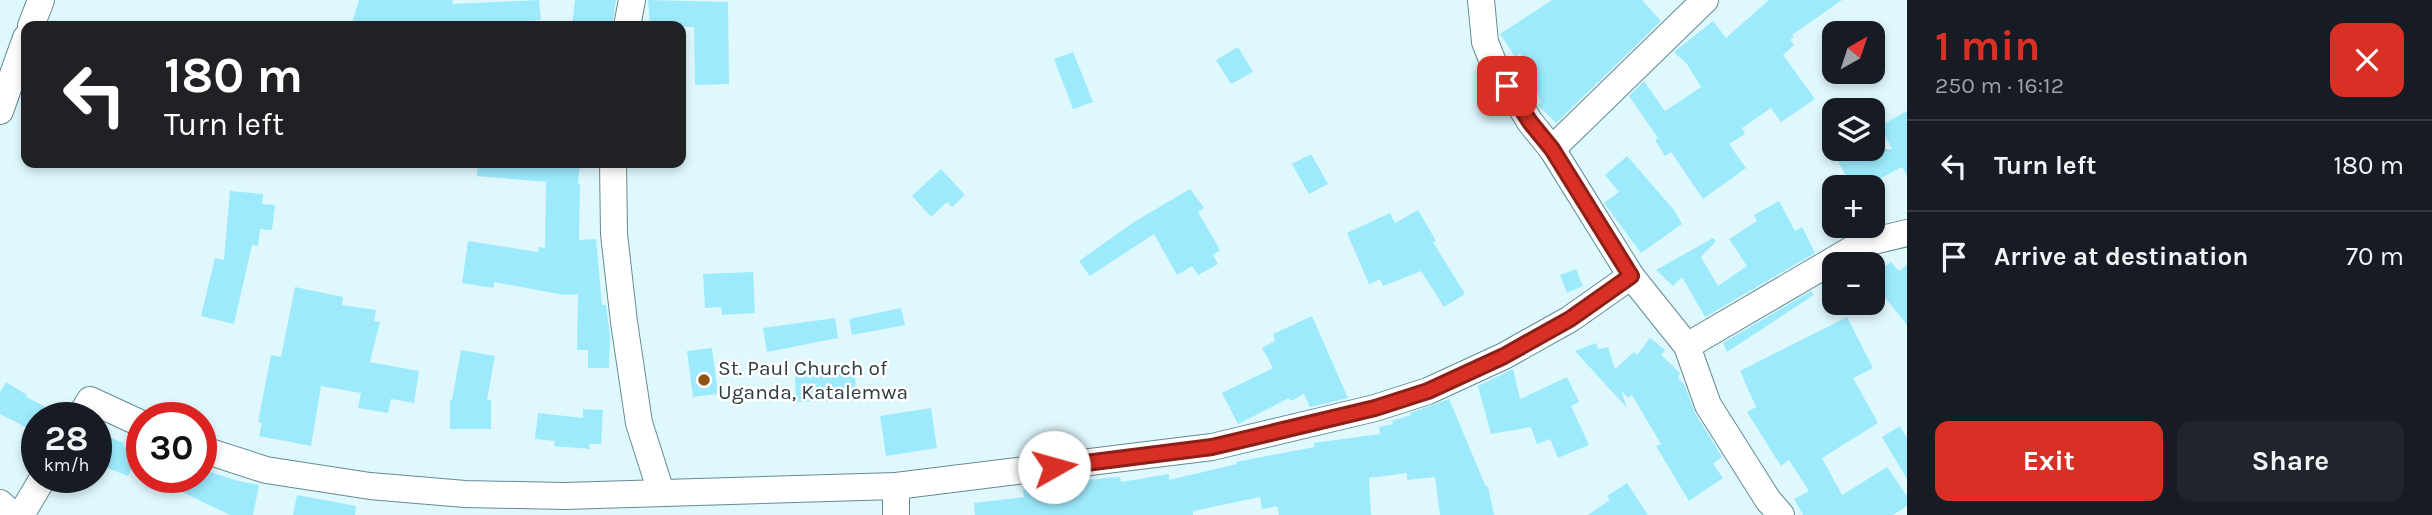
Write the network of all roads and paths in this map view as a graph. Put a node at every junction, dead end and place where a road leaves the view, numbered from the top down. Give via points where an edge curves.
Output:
1 (41, 0) edge
2 (632, 0) edge
3 (1481, 0) edge
4 (1705, 0) edge
5 (33, 21) edge
6 (628, 21) edge
7 (21, 52) edge
8 (0, 111) edge
9 (1552, 149) junction
10 (613, 168) edge
11 (1907, 233) edge
12 (1631, 276) junction
13 (1686, 346) junction
14 (217, 454) edge
15 (896, 486) junction
16 (660, 492) junction
17 (34, 493) edge
18 (0, 503) edge
19 (13, 515) edge
20 (21, 515) edge
21 (896, 515) edge
22 (1781, 515) edge

1 - 5 street
2 - 6 street
3 - 9 street via 1484,34 1493,62
4 - 9 street
7 - 8 street
9 - 12 street
10 - 16 street via 614,234 624,322 639,423
11 - 13 street via 1861,244
12 - 13 street
12 - 15 street via 1570,319 1504,356 1428,391 1375,408 1212,447
13 - 22 street via 1708,405
14 - 16 street via 266,470 370,486 465,494
15 - 16 street
15 - 21 street
17 - 20 street
18 - 19 street

